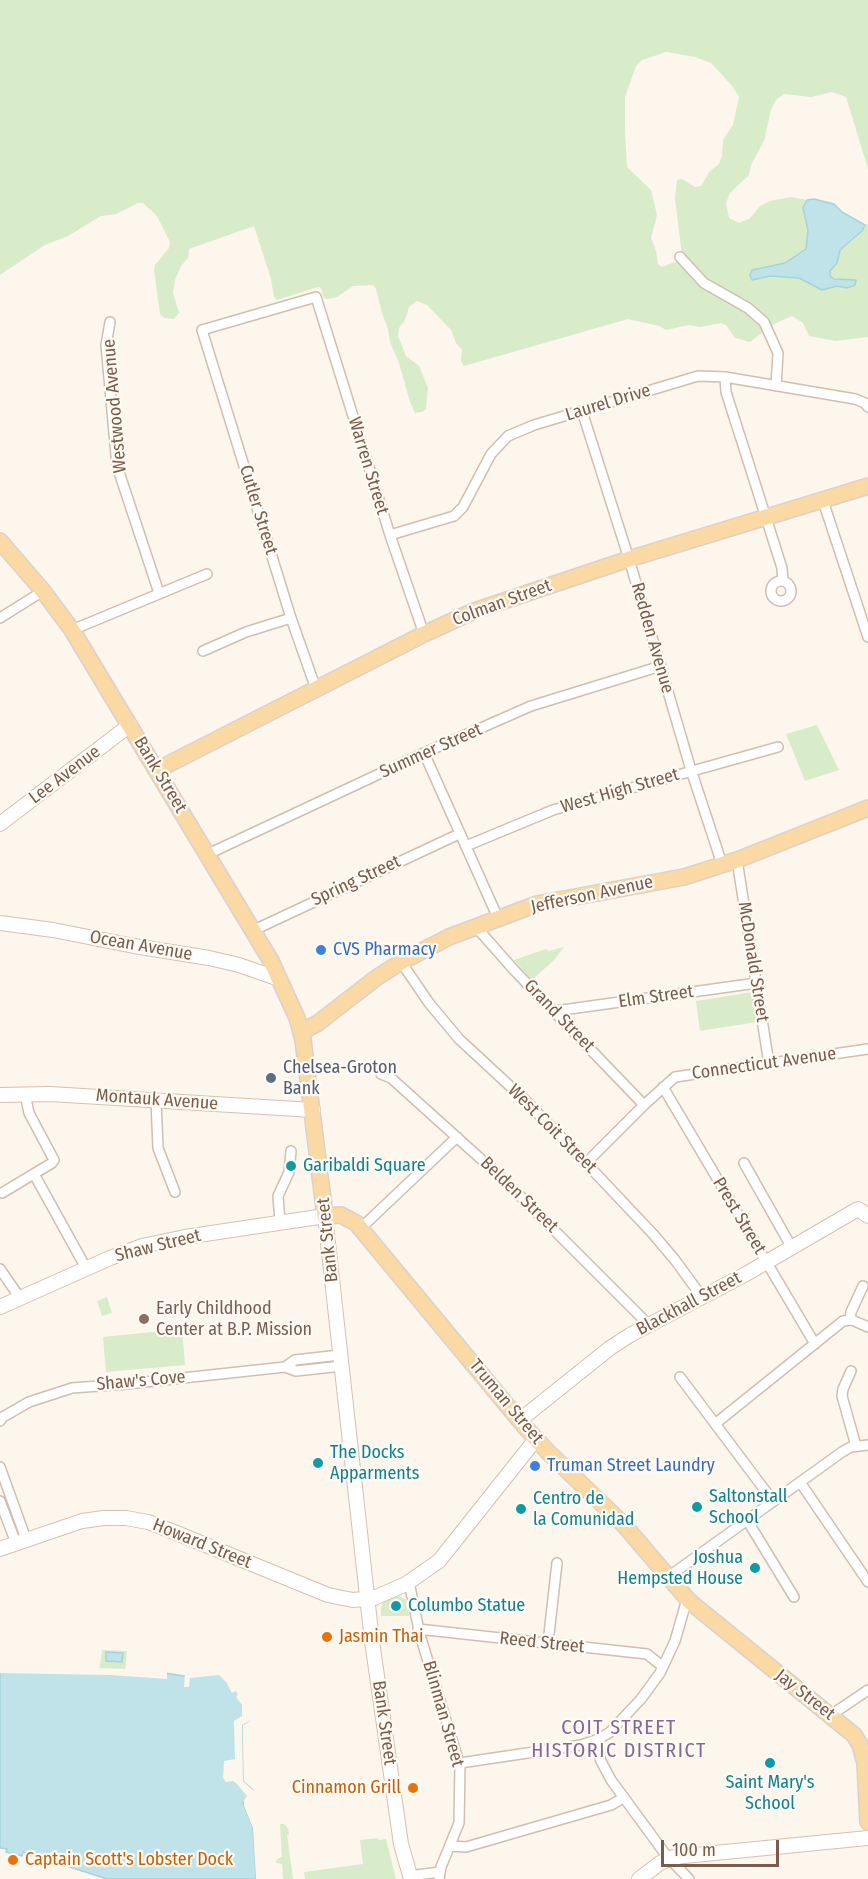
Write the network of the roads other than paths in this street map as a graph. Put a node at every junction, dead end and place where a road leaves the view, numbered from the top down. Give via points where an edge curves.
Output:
1 (680, 257) dead end
2 (316, 297) joint
3 (110, 322) dead end
4 (725, 377) junction
5 (776, 386) junction
6 (868, 407) edge
7 (582, 411) junction
8 (868, 486) edge
9 (823, 501) junction
10 (766, 518) junction
11 (390, 535) junction
12 (0, 541) edge
13 (629, 559) junction
14 (207, 574) dead end
15 (783, 581) dead end
16 (43, 591) junction
17 (159, 593) junction
18 (0, 618) edge
19 (291, 618) junction
20 (72, 630) junction
21 (424, 634) junction
22 (868, 637) edge
23 (203, 651) dead end
24 (661, 666) junction
25 (316, 689) junction
26 (130, 725) junction
27 (778, 747) dead end
28 (424, 753) junction
29 (157, 770) junction
30 (691, 770) junction
31 (868, 808) edge
32 (0, 824) edge
33 (459, 834) junction
34 (466, 846) junction
35 (208, 854) junction
36 (737, 860) junction
37 (722, 864) junction
38 (498, 918) junction
39 (0, 923) edge
40 (476, 927) junction
41 (254, 930) junction
42 (401, 962) junction
43 (279, 979) junction
44 (757, 982) junction
45 (555, 1011) junction
46 (301, 1032) junction
47 (868, 1049) edge
48 (769, 1064) junction
49 (381, 1074) dead end
50 (663, 1087) junction
51 (25, 1094) junction
52 (0, 1095) edge
53 (156, 1100) junction
54 (644, 1105) junction
55 (313, 1110) junction
56 (457, 1137) junction
57 (291, 1151) dead end
58 (586, 1162) junction
59 (744, 1163) dead end
60 (34, 1174) junction
61 (175, 1192) dead end
62 (2, 1193) dead end
63 (865, 1208) edge
64 (325, 1216) junction
65 (280, 1222) junction
66 (361, 1227) junction
67 (792, 1248) junction
68 (767, 1262) junction
69 (86, 1268) junction
70 (0, 1269) edge
71 (863, 1286) dead end
72 (702, 1297) junction
73 (21, 1298) junction
74 (0, 1307) edge
75 (850, 1320) junction
76 (649, 1325) junction
77 (868, 1327) edge
78 (815, 1344) junction
79 (341, 1361) junction
80 (852, 1371) dead end
81 (680, 1377) dead end
82 (1, 1418) edge
83 (520, 1420) junction
84 (715, 1424) junction
85 (536, 1439) junction
86 (868, 1445) edge
87 (856, 1446) junction
88 (0, 1467) edge
89 (800, 1482) junction
90 (0, 1501) edge
91 (773, 1501) junction
92 (747, 1520) junction
93 (21, 1541) junction
94 (0, 1549) edge
95 (557, 1563) dead end
96 (668, 1577) junction
97 (409, 1582) junction
98 (868, 1582) edge
99 (794, 1597) dead end
100 (367, 1599) junction
101 (687, 1599) junction
102 (418, 1629) junction
103 (548, 1643) junction
104 (662, 1666) junction
105 (868, 1690) edge
106 (831, 1715) junction
107 (595, 1741) junction
108 (460, 1762) junction
109 (623, 1798) junction
110 (868, 1822) edge
111 (868, 1838) edge
112 (450, 1846) junction
113 (668, 1859) junction
114 (439, 1875) edge
115 (410, 1877) edge
116 (639, 1879) edge
117 (689, 1879) edge

1 - 5 street via 704,283 748,308 764,322 778,352
2 - 11 street, Warren Street
2 - 19 street, Cutler Street via 202,330
3 - 17 street, Westwood Avenue via 106,345 117,466
4 - 5 street, Laurel Drive
4 - 7 street, Laurel Drive via 705,374
4 - 10 street via 726,392
5 - 6 street, Laurel Drive via 855,399
7 - 11 street, Laurel Drive via 508,436 491,454 463,507 454,516
7 - 13 street, Redden Avenue
8 - 9 main road, Colman Street
9 - 10 main road, Colman Street
9 - 22 street
10 - 13 main road, Colman Street
10 - 15 street
11 - 21 street, Warren Street
12 - 16 main road, Bank Street
13 - 21 main road, Colman Street via 474,611
13 - 24 street, Redden Avenue
14 - 17 street
16 - 18 street
16 - 20 main road, Bank Street
17 - 20 street
19 - 23 street
19 - 25 street, Cutler Street
20 - 26 main road, Bank Street
21 - 25 main road, Colman Street
24 - 28 street, Summer Street via 531,706
24 - 30 street, Redden Avenue
25 - 29 main road, Colman Street
26 - 29 main road, Bank Street
26 - 32 main road, Lee Avenue
27 - 30 street, West High Street
28 - 33 street
28 - 35 street, Summer Street
29 - 35 main road, Bank Street
30 - 34 street, West High Street via 553,810
30 - 37 street, Redden Avenue
31 - 36 main road, Jefferson Avenue
33 - 34 street
33 - 41 street, Spring Street
34 - 38 street
35 - 41 main road, Bank Street
36 - 37 main road, Jefferson Avenue
36 - 44 street, McDonald Street
37 - 38 main road, Jefferson Avenue via 684,877 537,904
38 - 40 main road, Jefferson Avenue
39 - 43 main road, Ocean Avenue via 209,958
40 - 42 main road, Jefferson Avenue
40 - 45 street, Grand Street
41 - 43 main road, Bank Street
42 - 46 main road, Jefferson Avenue
42 - 58 street, West Coit Street via 459,1039
43 - 46 main road, Bank Street
44 - 45 street, Elm Street
44 - 48 street, McDonald Street
45 - 54 street, Grand Street
46 - 55 main road, Bank Street
47 - 48 street, Connecticut Avenue
48 - 50 street, Connecticut Avenue via 675,1077
49 - 56 street, Belden Street via 392,1078
50 - 54 street, Connecticut Avenue
50 - 68 street, Prest Street
51 - 52 main road, Montauk Avenue
51 - 53 main road, Montauk Avenue
51 - 60 street via 29,1113 54,1158 53,1163
53 - 55 main road, Montauk Avenue
53 - 61 street via 158,1148
54 - 58 street, Connecticut Avenue
55 - 64 main road, Bank Street
56 - 66 street
56 - 76 street, Belden Street
57 - 65 street via 289,1172 278,1196
58 - 72 street, West Coit Street via 653,1234
59 - 67 street
60 - 62 street
60 - 69 street
63 - 67 main road, Blackhall Street
64 - 65 main road, Shaw Street
64 - 66 main road, Truman Street via 346,1216
64 - 79 main road, Bank Street
65 - 69 main road, Shaw Street via 159,1242
66 - 83 main road, Truman Street
67 - 68 main road, Blackhall Street
68 - 72 main road, Blackhall Street
68 - 78 street, Prest Street
69 - 73 main road, Shaw Street
70 - 73 street
71 - 75 street
72 - 76 main road, Blackhall Street
73 - 74 main road, Shaw Street
75 - 77 street
75 - 78 street via 843,1321
76 - 83 main road, Blackhall Street via 610,1348
78 - 84 street
79 - 82 street, Shaw's Cove via 295,1360 285,1367 72,1388 43,1396
79 - 100 main road, Bank Street
80 - 87 street via 842,1396
81 - 84 street
83 - 85 main road, Truman Street
84 - 91 street
85 - 96 main road, Truman Street via 624,1526
85 - 97 main road via 446,1554
86 - 87 street
87 - 89 street
88 - 93 street
89 - 91 street
89 - 98 street
90 - 93 street
91 - 92 street
92 - 96 street
92 - 99 street
93 - 94 main road, Howard Street
93 - 100 main road, Howard Street via 82,1521 137,1520 328,1595
95 - 103 street
96 - 101 main road, Truman Street
97 - 100 main road
97 - 102 street, Blinman Street
100 - 115 main road, Bank Street via 401,1844
101 - 104 street via 675,1641
101 - 106 main road, Jay Street
102 - 103 street, Reed Street
102 - 108 street, Blinman Street
103 - 104 street, Reed Street via 647,1654
104 - 107 street via 631,1711
105 - 106 street
106 - 110 main road, Jay Street via 854,1735 863,1752
107 - 108 street
107 - 109 street via 605,1771
108 - 112 street, Blinman Street via 460,1814
109 - 112 street via 611,1805 466,1847
109 - 113 street
111 - 113 main road
112 - 114 street, Blinman Street
113 - 116 main road
113 - 117 street
114 - 115 street

